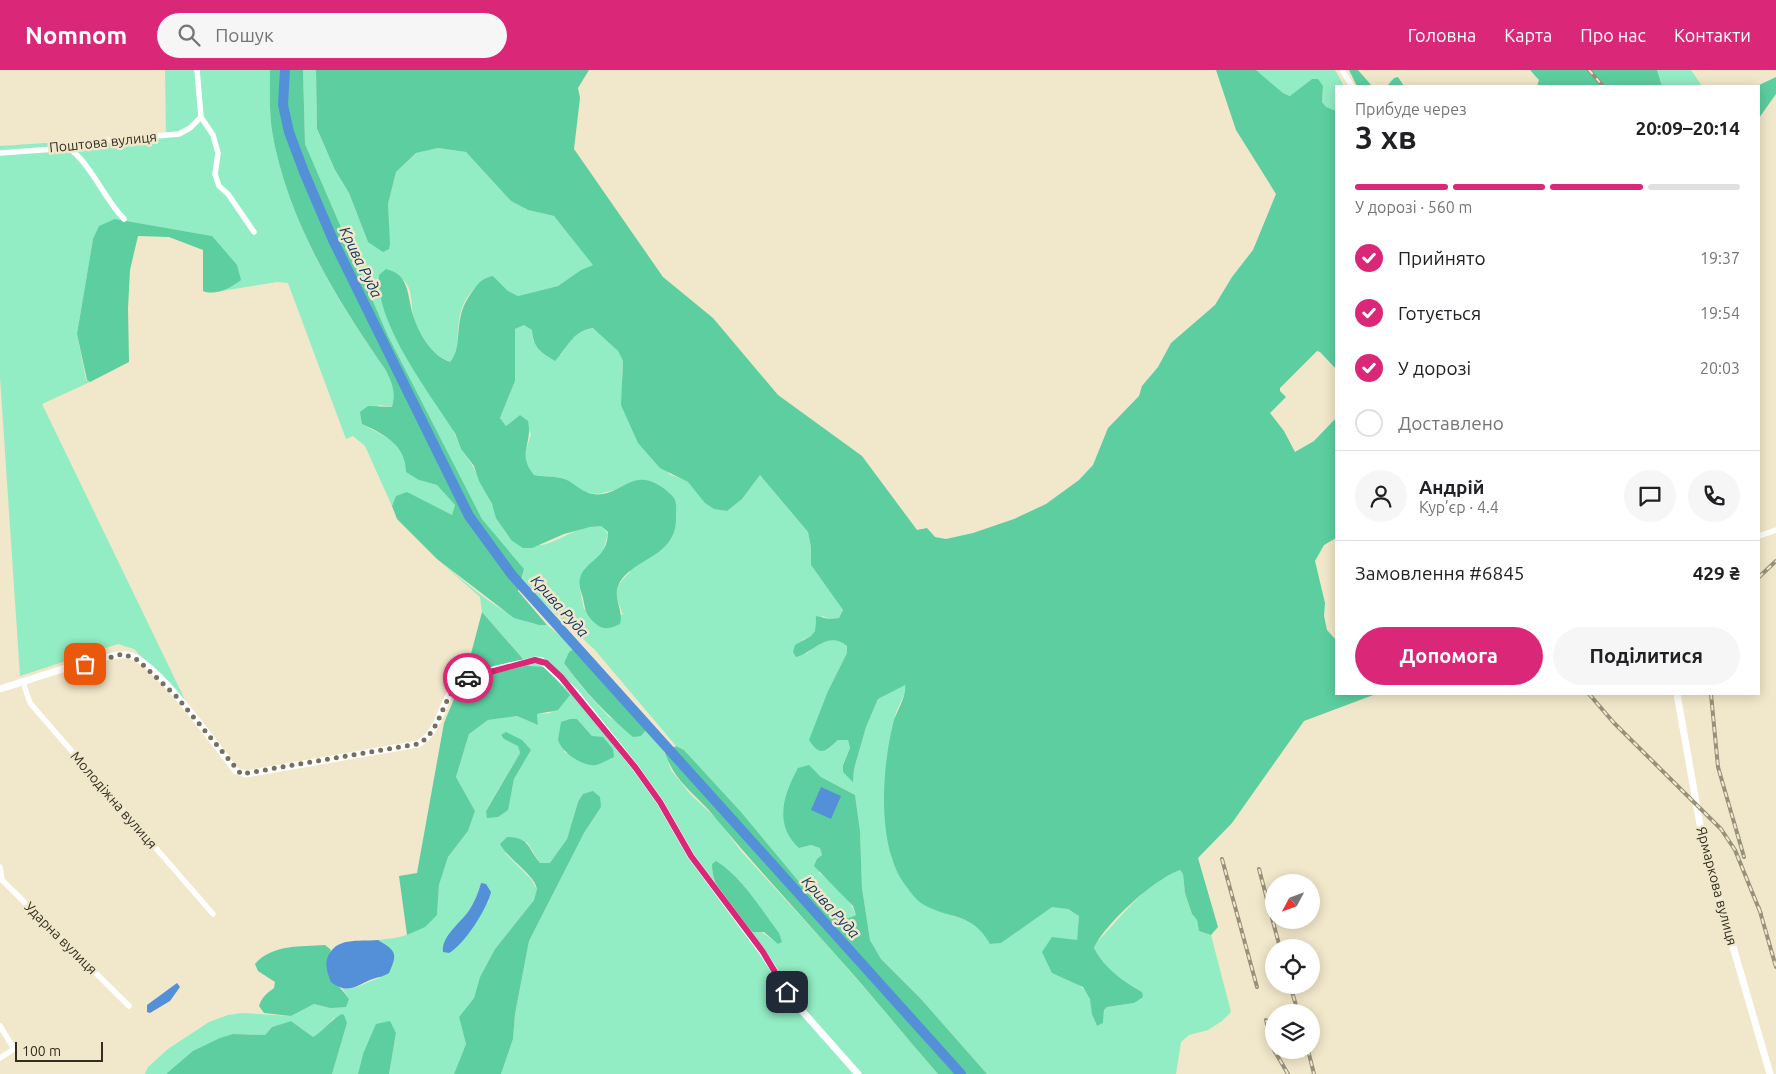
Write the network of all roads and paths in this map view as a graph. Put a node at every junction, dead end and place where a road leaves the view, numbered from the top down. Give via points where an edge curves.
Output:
1 (197, 70) edge
2 (1342, 70) edge
3 (1351, 85) edge
4 (201, 117) junction
5 (69, 148) junction
6 (0, 153) edge
7 (124, 219) dead end
8 (254, 232) dead end
9 (1776, 530) edge
10 (1760, 534) edge
11 (24, 682) junction
12 (0, 689) edge
13 (1677, 695) edge
14 (0, 868) edge
15 (213, 914) dead end
16 (129, 1006) dead end
17 (0, 1026) edge
18 (0, 1058) edge
19 (858, 1074) edge
20 (1770, 1074) edge

1 - 4 street
2 - 3 street
4 - 5 street, Поштова вулиця via 179,134 76,143
4 - 8 street via 213,135 218,153 215,174 219,186
5 - 6 street, Поштова вулиця
5 - 7 street via 82,158
9 - 10 street
11 - 12 street
11 - 15 street, Молодіжна вулиця via 30,703
11 - 19 street via 113,656 129,655 161,680 241,774 418,744 433,731 452,692 461,682 535,660 546,663 574,691 660,802 691,856 763,952 796,1004
13 - 20 street, Ярмаркова вулиця via 1704,846
14 - 16 street, Ударна вулиця via 2,880
17 - 18 street via 14,1049

